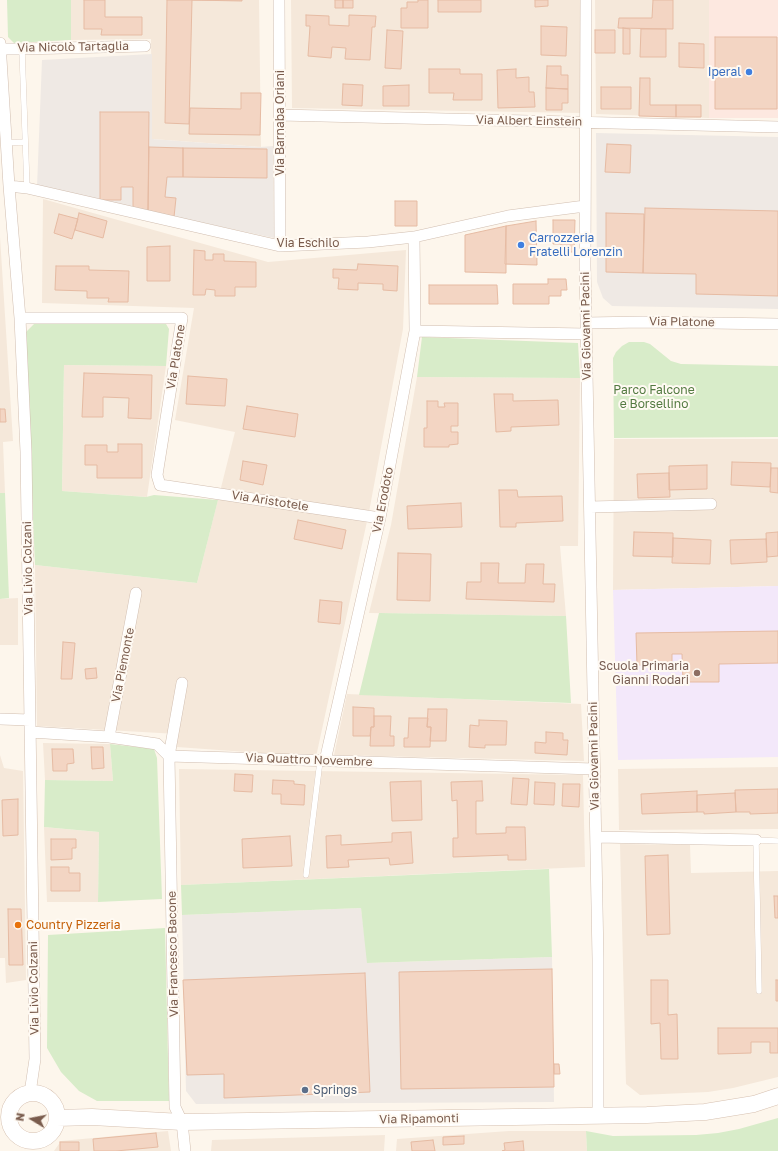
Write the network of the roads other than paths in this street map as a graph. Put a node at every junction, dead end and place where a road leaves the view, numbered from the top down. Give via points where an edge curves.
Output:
1 (279, 0) edge
2 (586, 0) edge
3 (0, 43) edge
4 (145, 46) dead end
5 (0, 48) edge
6 (22, 49) junction
7 (280, 115) junction
8 (586, 122) junction
9 (778, 127) edge
10 (25, 142) junction
11 (6, 143) junction
12 (7, 186) junction
13 (27, 188) junction
14 (585, 206) junction
15 (414, 237) junction
16 (280, 246) junction
17 (20, 318) junction
18 (778, 324) edge
19 (586, 328) junction
20 (415, 331) junction
21 (160, 485) joint
22 (711, 504) dead end
23 (590, 507) junction
24 (380, 518) junction
25 (136, 593) dead end
26 (182, 683) dead end
27 (0, 719) edge
28 (30, 720) junction
29 (30, 732) junction
30 (109, 737) junction
31 (169, 756) junction
32 (322, 761) junction
33 (594, 768) junction
34 (596, 837) junction
35 (756, 840) junction
36 (778, 841) edge
37 (306, 875) dead end
38 (759, 991) dead end
39 (30, 1093) junction
40 (778, 1096) edge
41 (598, 1115) junction
42 (5, 1117) edge
43 (57, 1118) junction
44 (182, 1122) junction
45 (37, 1146) edge
46 (185, 1151) edge

1 - 7 street, Via Barnaba Oriani
2 - 8 street, Via Giovanni Pacini
3 - 5 street, Via Livio Colzani
4 - 6 street, Via Nicolò Tartaglia
5 - 6 street, Via Nicolò Tartaglia
5 - 11 street, Via Livio Colzani
6 - 10 lane
7 - 8 street, Via Albert Einstein
7 - 16 street, Via Barnaba Oriani
8 - 9 street, Via Albert Einstein
8 - 14 street, Via Giovanni Pacini
10 - 11 lane
10 - 13 lane
11 - 12 street, Via Livio Colzani
12 - 13 street, Via Eschilo
12 - 17 street, Via Livio Colzani
13 - 16 street, Via Eschilo
14 - 15 street, Via Eschilo via 508,216
14 - 19 street, Via Giovanni Pacini
15 - 16 street, Via Eschilo
15 - 20 street, Via Erodoto
17 - 21 street, Via Platone via 182,318 157,475
17 - 28 street, Via Livio Colzani via 26,452
18 - 19 street, Via Platone via 643,322
19 - 20 street, Via Platone
19 - 23 street, Via Giovanni Pacini
20 - 24 street, Via Erodoto
21 - 24 street, Via Aristotele
22 - 23 street
23 - 33 street, Via Giovanni Pacini
24 - 32 street, Via Erodoto
25 - 30 street, Via Piemonte
26 - 31 street, Via Francesco Bacone
27 - 28 street
28 - 29 street, Via Livio Colzani
29 - 30 street
29 - 39 street, Via Livio Colzani via 35,1059
30 - 31 street via 157,744
31 - 32 street, Via Quattro Novembre
31 - 44 street, Via Francesco Bacone via 176,1107
32 - 33 street, Via Quattro Novembre
32 - 37 lane
33 - 34 street, Via Giovanni Pacini
34 - 35 street
34 - 41 street, Via Giovanni Pacini
35 - 36 lane
35 - 38 lane
39 - 42 street via 16,1101
39 - 43 street via 46,1096 56,1109
40 - 41 street, Via Ripamonti via 754,1104 705,1112
41 - 44 street, Via Ripamonti
42 - 45 street via 15,1132
43 - 44 street, Via Ripamonti via 92,1117
43 - 45 street via 52,1132
44 - 46 street, Via Francesco Bacone

